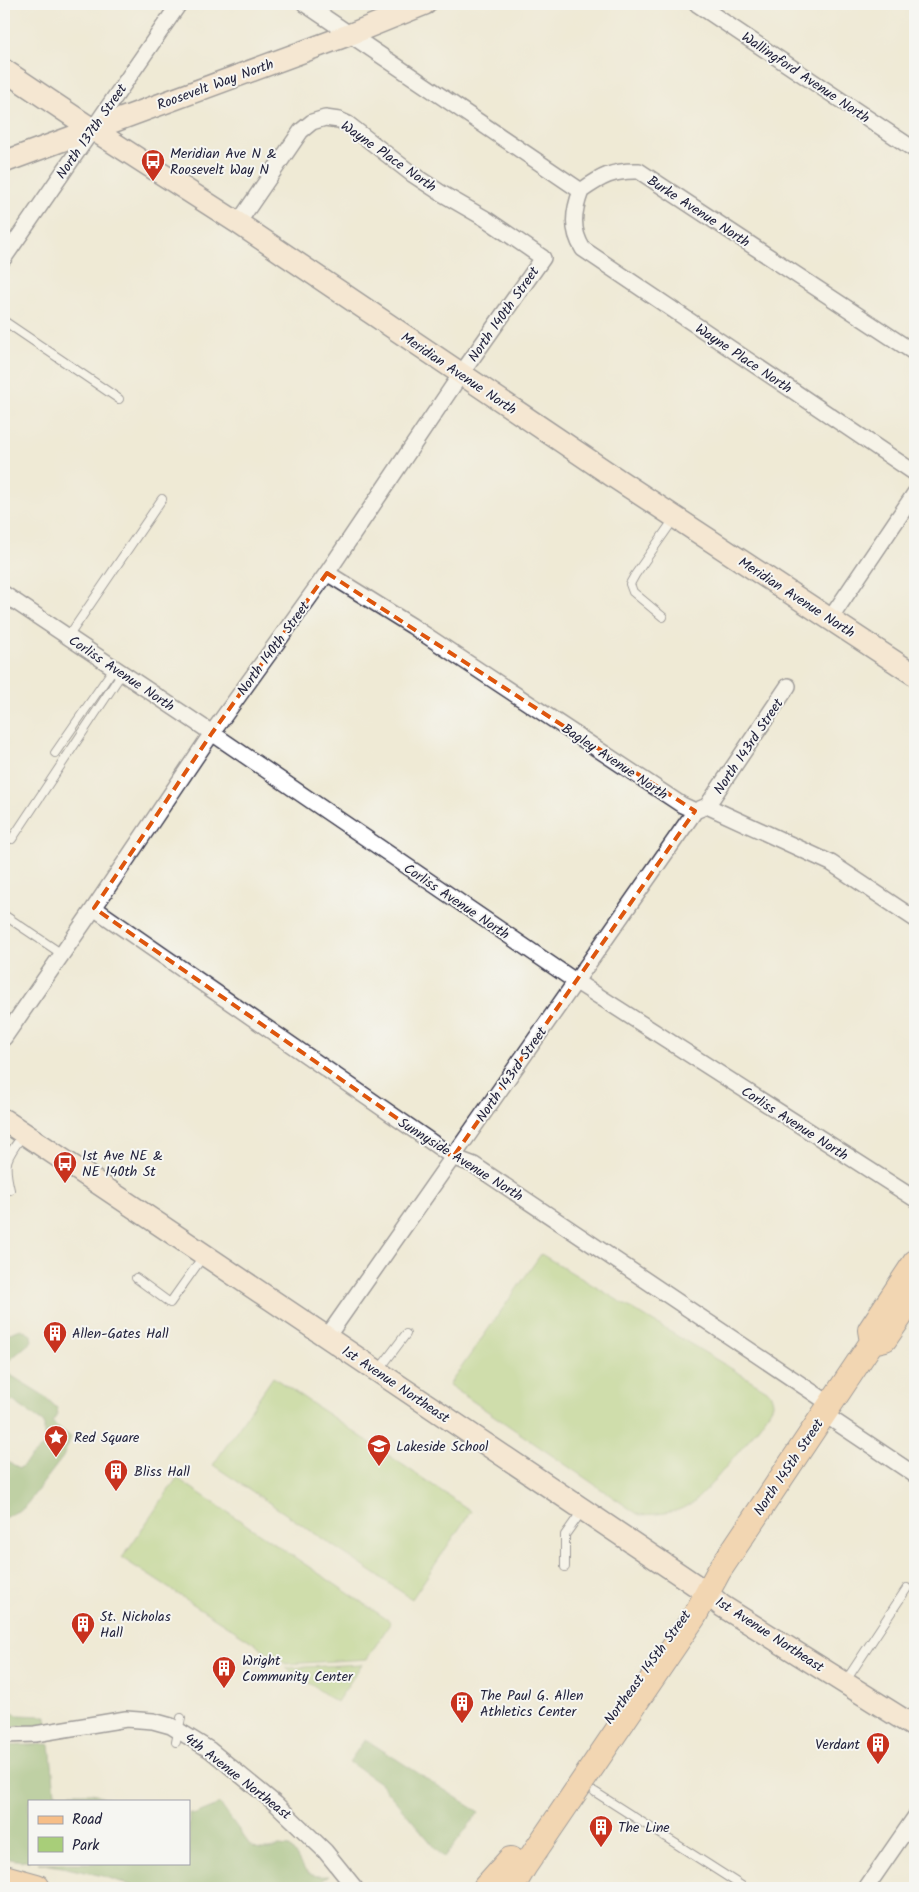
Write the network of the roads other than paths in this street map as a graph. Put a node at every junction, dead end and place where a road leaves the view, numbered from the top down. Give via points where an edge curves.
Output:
1 (179, 4) edge
2 (305, 4) edge
3 (425, 4) edge
4 (697, 4) edge
5 (350, 34) junction
6 (4, 70) edge
7 (92, 129) junction
8 (915, 150) edge
9 (4, 162) edge
10 (581, 191) junction
11 (238, 223) junction
12 (4, 258) edge
13 (543, 258) joint
14 (4, 321) edge
15 (915, 353) edge
16 (461, 374) junction
17 (118, 399) dead end
18 (915, 473) edge
19 (915, 493) edge
20 (162, 499) dead end
21 (675, 517) junction
22 (327, 573) junction
23 (4, 594) edge
24 (663, 617) dead end
25 (830, 619) junction
26 (68, 637) junction
27 (118, 670) junction
28 (915, 675) edge
29 (788, 686) dead end
30 (212, 733) junction
31 (55, 753) dead end
32 (701, 808) junction
33 (12, 839) dead end
34 (94, 908) junction
35 (4, 915) edge
36 (915, 919) edge
37 (62, 954) junction
38 (575, 981) junction
39 (4, 1038) edge
40 (4, 1120) edge
41 (24, 1134) junction
42 (453, 1157) junction
43 (10, 1190) dead end
44 (915, 1199) edge
45 (205, 1255) junction
46 (915, 1262) edge
47 (136, 1278) dead end
48 (915, 1295) edge
49 (406, 1334) dead end
50 (327, 1337) junction
51 (872, 1342) junction
52 (378, 1372) junction
53 (827, 1409) junction
54 (915, 1475) edge
55 (583, 1509) junction
56 (565, 1567) dead end
57 (907, 1588) dead end
58 (707, 1593) junction
59 (845, 1682) junction
60 (915, 1727) edge
61 (4, 1735) edge
62 (595, 1792) dead end
63 (915, 1817) edge
64 (512, 1861) junction
65 (4, 1879) edge
66 (36, 1888) edge
67 (355, 1888) edge
68 (487, 1888) edge
69 (493, 1888) edge
70 (512, 1888) edge
71 (745, 1888) edge
72 (866, 1888) edge

1 - 7 street, North 137th Street
2 - 5 street
3 - 5 street, Roosevelt Way North
4 - 8 street, Wallingford Avenue North
5 - 7 street, Roosevelt Way North
5 - 10 street
6 - 7 street, Meridian Avenue North
7 - 9 street, Roosevelt Way North
7 - 11 street, Meridian Avenue North
7 - 12 street, North 137th Street
10 - 15 street, Burke Avenue North via 603,176 621,170 639,171
10 - 18 street, Wayne Place North via 574,214 577,239 583,249
11 - 13 street, Wayne Place North via 295,138 312,122 325,118 348,124 441,194 486,219
11 - 16 street, Meridian Avenue North
13 - 16 street, North 140th Street
14 - 17 lane
16 - 21 street, Meridian Avenue North
16 - 22 street, North 140th Street
19 - 25 street
20 - 26 lane
21 - 24 lane via 630,584 632,592
21 - 25 street, Meridian Avenue North
22 - 30 street, North 140th Street
22 - 32 street, Bagley Avenue North via 450,650 672,799
23 - 26 street, Corliss Avenue North
25 - 28 street, Meridian Avenue North
26 - 27 street, Corliss Avenue North
27 - 30 street, Corliss Avenue North
27 - 31 lane
27 - 33 lane
29 - 32 street, North 143rd Street
30 - 34 street, North 140th Street
30 - 38 street, Corliss Avenue North
32 - 36 street, Bagley Avenue North via 831,863
32 - 38 street, North 143rd Street
34 - 37 street, North 140th Street
34 - 42 street, Sunnyside Avenue North
35 - 37 lane
37 - 39 street, North 140th Street
38 - 42 street, North 143rd Street
38 - 44 street, Corliss Avenue North
40 - 41 street, 1st Avenue Northeast
41 - 43 lane via 7,1157 5,1172
41 - 45 street, 1st Avenue Northeast
42 - 50 street, North 143rd Street
42 - 53 street, Sunnyside Avenue North via 474,1165
45 - 47 lane via 170,1303
45 - 50 street, 1st Avenue Northeast
46 - 51 main road, North 145th Street via 870,1330
48 - 51 main road, North 145th Street via 885,1339
49 - 52 lane
50 - 52 street, 1st Avenue Northeast
51 - 53 main road, North 145th Street
52 - 55 street, 1st Avenue Northeast
53 - 54 street, Sunnyside Avenue North
53 - 58 main road, North 145th Street via 719,1570
55 - 56 lane via 565,1535
55 - 58 street, 1st Avenue Northeast
57 - 59 lane
58 - 59 street, 1st Avenue Northeast via 722,1606
58 - 64 main road, Northeast 145th Street via 686,1610
58 - 70 main road, Northeast 145th Street
59 - 60 street, 1st Avenue Northeast
61 - 67 street, 4th Avenue Northeast via 36,1734 126,1718 153,1721 178,1730 210,1750 276,1804 325,1851
62 - 71 lane
63 - 72 street
64 - 68 highway
64 - 69 main road, Northeast 145th Street
65 - 66 highway

